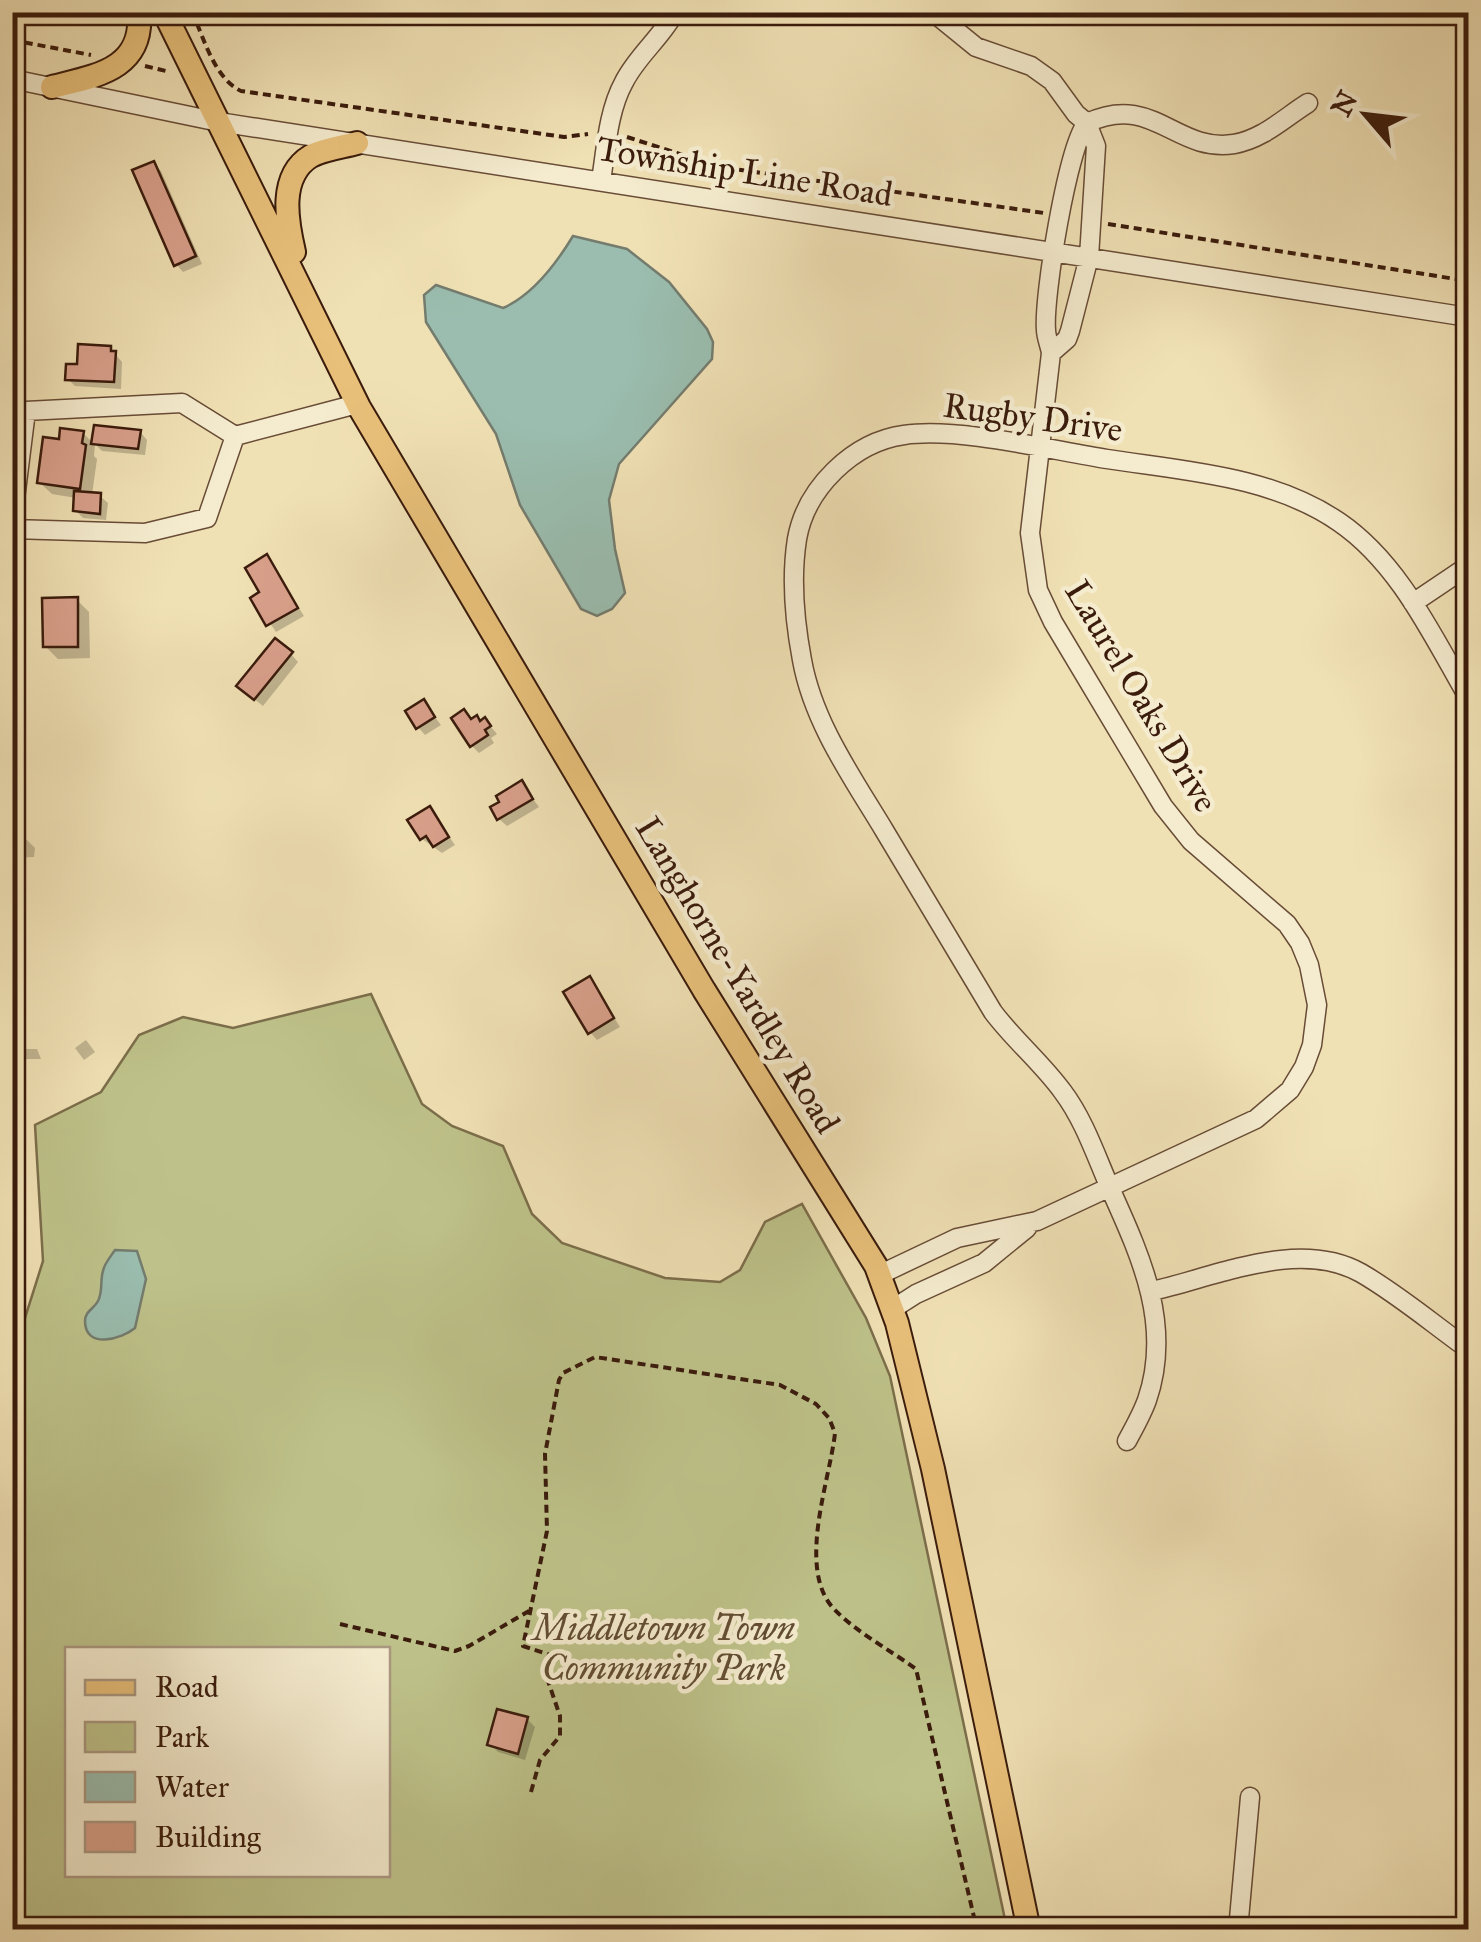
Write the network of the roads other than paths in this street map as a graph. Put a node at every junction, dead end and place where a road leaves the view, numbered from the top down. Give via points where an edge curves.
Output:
1 (139, 12) edge
2 (164, 12) edge
3 (675, 12) edge
4 (934, 12) edge
5 (12, 79) edge
6 (52, 87) junction
7 (1308, 103) dead end
8 (218, 122) junction
9 (1087, 123) junction
10 (357, 142) junction
11 (601, 181) junction
12 (1054, 252) junction
13 (1088, 257) junction
14 (302, 290) junction
15 (1468, 317) edge
16 (1052, 353) junction
17 (358, 404) junction
18 (235, 436) junction
19 (1040, 448) junction
20 (12, 526) edge
21 (1468, 566) edge
22 (1412, 603) junction
23 (1468, 697) edge
24 (1110, 1188) junction
25 (1037, 1221) junction
26 (879, 1274) junction
27 (1152, 1292) junction
28 (892, 1310) junction
29 (1468, 1348) edge
30 (1128, 1441) dead end
31 (1250, 1796) dead end
32 (1028, 1930) edge
33 (1238, 1930) edge

1 - 6 main road via 136,44 123,62
2 - 8 main road, Langhorne-Yardley Road
3 - 11 street via 624,80
4 - 9 street via 976,47 1032,66
5 - 6 street, Township Line Road
6 - 8 street, Township Line Road
7 - 9 street via 1234,144 1200,141 1130,112
8 - 10 street, Township Line Road
8 - 14 main road, Langhorne-Yardley Road
9 - 12 street, Laurel Oaks Drive
9 - 13 street, Laurel Oaks Drive via 1096,146
10 - 11 street, Township Line Road
10 - 14 main road via 311,156 293,182 286,216
11 - 12 street, Township Line Road
12 - 13 street, Township Line Road
12 - 16 street, Laurel Oaks Drive via 1046,330
13 - 15 street, Township Line Road
13 - 16 street, Laurel Oaks Drive via 1067,339
14 - 17 main road, Langhorne-Yardley Road
16 - 19 street, Laurel Oaks Drive
17 - 18 street
17 - 26 main road, Langhorne-Yardley Road
18 - 20 street via 207,518 146,534
18 - 20 street via 182,402 26,411
19 - 22 street, Rugby Drive via 1225,478 1303,501 1358,536
19 - 24 street, Laurel Oaks Drive via 1030,533 1038,590 1053,622 1163,806 1216,866 1287,924 1310,965 1317,1005 1304,1066 1273,1107
19 - 24 street, Rugby Drive via 904,435 841,463 815,495 797,539 798,629 810,692 841,757 993,1012 1066,1095
21 - 22 street
22 - 23 street, Rugby Drive
24 - 25 street, Laurel Oaks Drive
24 - 27 street, Rugby Drive
25 - 26 street, Laurel Oaks Drive via 958,1238
25 - 28 street, Laurel Oaks Drive via 984,1263
26 - 28 main road, Langhorne-Yardley Road
27 - 29 street via 1260,1263 1326,1262 1360,1272
27 - 30 street, Rugby Drive via 1153,1374
28 - 32 main road, Langhorne-Yardley Road via 933,1469
31 - 33 street

